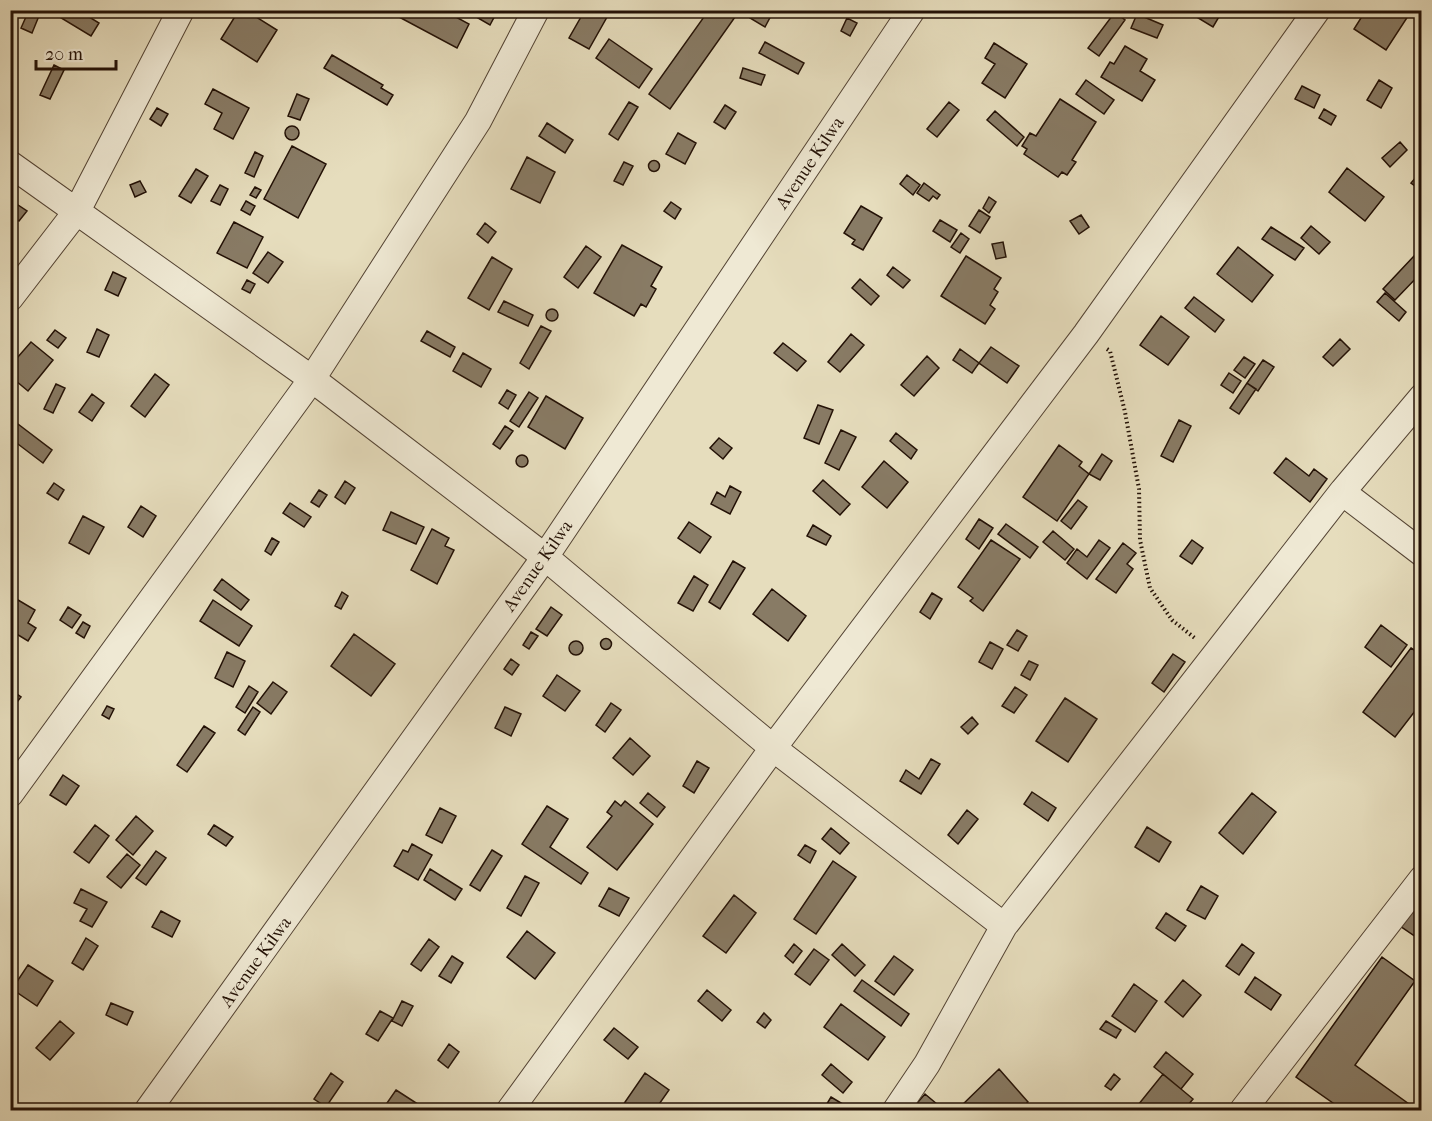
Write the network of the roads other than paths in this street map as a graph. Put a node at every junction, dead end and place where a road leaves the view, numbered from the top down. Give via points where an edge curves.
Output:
1 (181, 10) edge
2 (536, 10) edge
3 (912, 10) edge
4 (1317, 10) edge
5 (10, 164) edge
6 (77, 211) junction
7 (10, 298) edge
8 (312, 379) junction
9 (1422, 397) edge
10 (1342, 492) junction
11 (1422, 553) edge
12 (545, 557) junction
13 (773, 748) junction
14 (10, 794) edge
15 (1422, 879) edge
16 (1004, 926) junction
17 (148, 1110) edge
18 (510, 1110) edge
19 (896, 1110) edge
20 (1243, 1110) edge

1 - 6 street
2 - 8 street via 478,121
3 - 12 street, Avenue Kilwa
4 - 13 street via 1086,334
5 - 6 street
6 - 7 street
6 - 8 street
8 - 12 street
8 - 14 street
9 - 10 street
10 - 11 street
10 - 16 street
12 - 13 street
12 - 17 street, Avenue Kilwa
13 - 16 street
13 - 18 street
15 - 20 street
16 - 19 street via 927,1064

